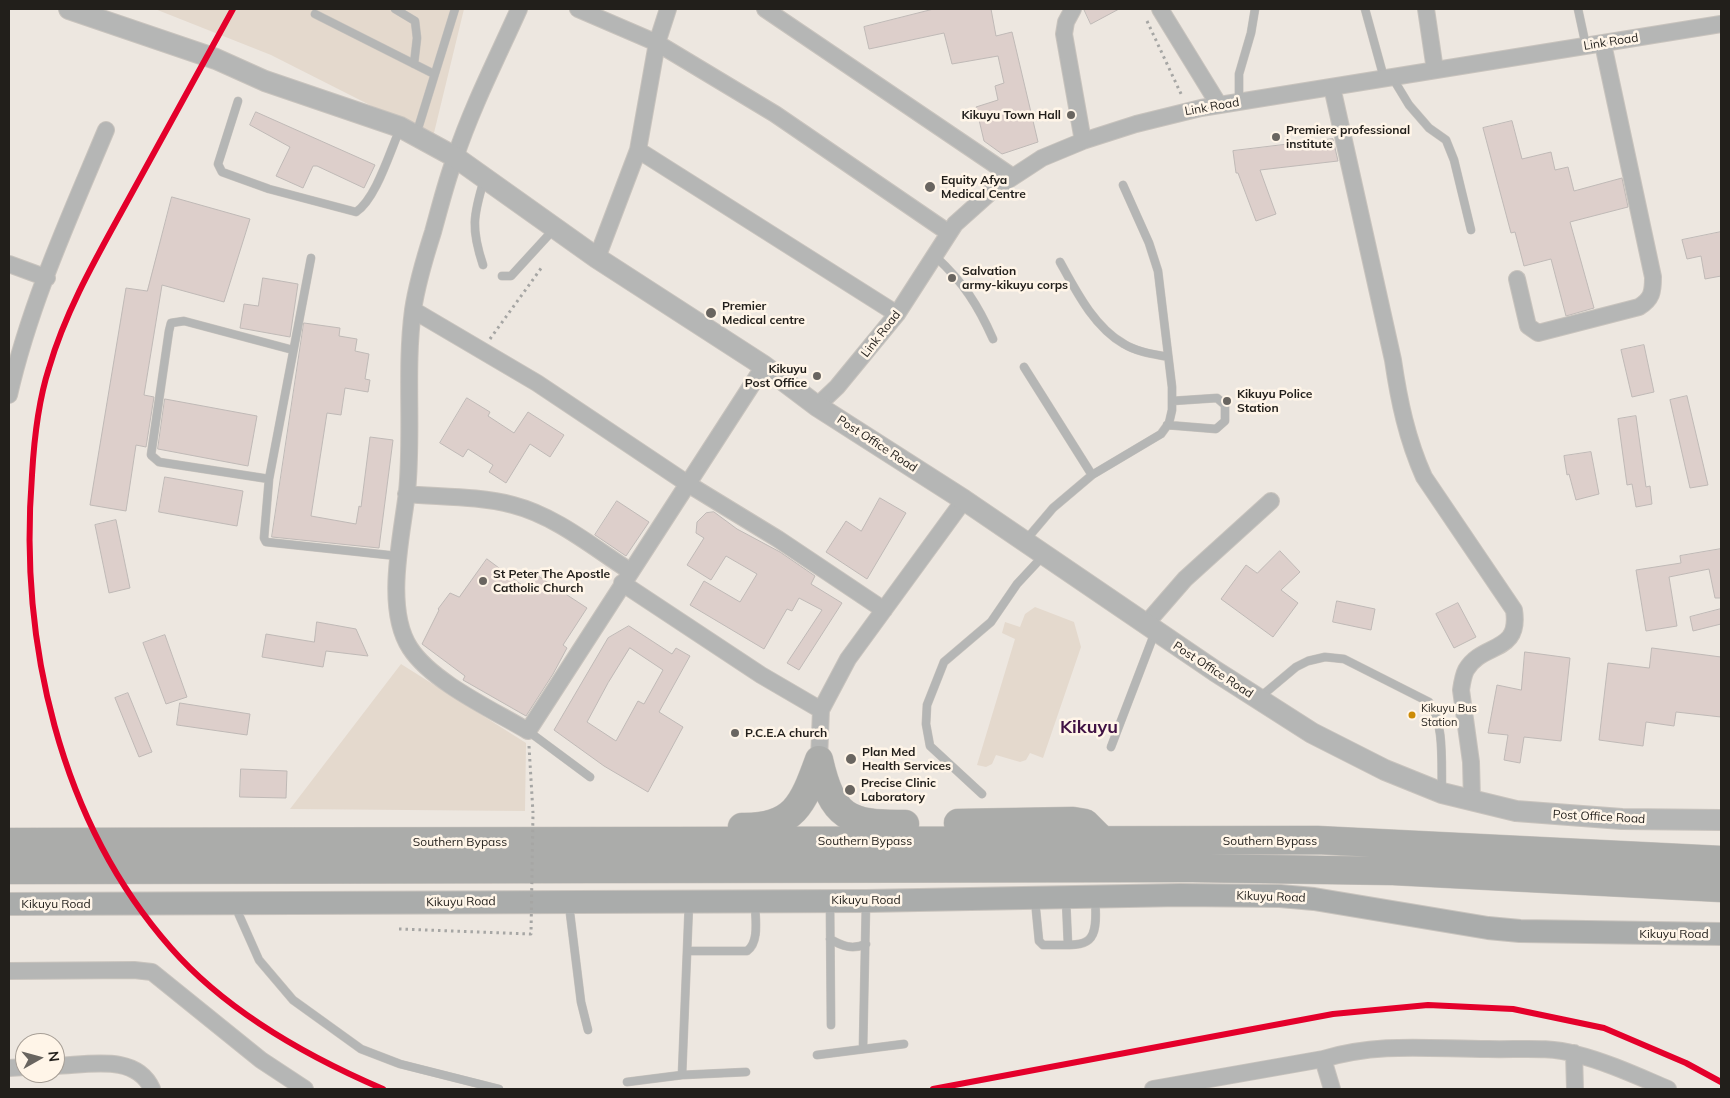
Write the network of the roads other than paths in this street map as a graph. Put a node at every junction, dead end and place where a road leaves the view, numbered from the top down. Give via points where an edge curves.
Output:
1 (69, 9) edge
2 (395, 9) edge
3 (455, 9) edge
4 (519, 9) edge
5 (578, 9) edge
6 (668, 9) edge
7 (765, 9) edge
8 (1073, 9) edge
9 (1160, 9) edge
10 (1255, 9) edge
11 (1365, 9) edge
12 (1426, 9) edge
13 (1578, 9) edge
14 (315, 14) dead end
15 (1721, 24) edge
16 (657, 43) junction
17 (1603, 44) junction
18 (1586, 46) junction
19 (414, 64) junction
20 (1435, 70) junction
21 (434, 74) junction
22 (1388, 78) junction
23 (1332, 88) junction
24 (238, 101) dead end
25 (1239, 102) junction
26 (1220, 105) junction
27 (106, 130) dead end
28 (408, 131) junction
29 (1084, 141) junction
30 (638, 150) junction
31 (455, 157) junction
32 (1014, 177) junction
33 (484, 178) junction
34 (1122, 185) dead end
35 (555, 228) junction
36 (1471, 230) dead end
37 (949, 233) junction
38 (936, 257) junction
39 (311, 258) dead end
40 (597, 258) junction
41 (1060, 262) dead end
42 (9, 264) edge
43 (483, 265) dead end
44 (502, 276) dead end
45 (46, 278) junction
46 (1517, 279) dead end
47 (413, 310) junction
48 (897, 314) junction
49 (993, 339) dead end
50 (294, 350) junction
51 (1168, 357) junction
52 (764, 366) junction
53 (1024, 367) dead end
54 (9, 394) edge
55 (1172, 401) junction
56 (817, 406) junction
57 (1168, 425) junction
58 (1092, 475) junction
59 (269, 479) junction
60 (688, 484) junction
61 (406, 494) junction
62 (964, 500) junction
63 (1271, 501) dead end
64 (1024, 543) junction
65 (1044, 555) junction
66 (397, 556) junction
67 (626, 577) junction
68 (884, 610) junction
69 (1150, 628) junction
70 (1258, 699) junction
71 (821, 710) junction
72 (528, 731) junction
73 (1112, 747) dead end
74 (819, 760) junction
75 (590, 777) dead end
76 (1442, 793) junction
77 (982, 794) dead end
78 (1472, 800) junction
79 (1721, 820) edge
80 (590, 841) junction
81 (1103, 841) junction
82 (9, 842) edge
83 (1721, 860) edge
84 (9, 870) edge
85 (1721, 888) edge
86 (1095, 897) junction
87 (1034, 898) junction
88 (1066, 898) junction
89 (830, 900) junction
90 (568, 901) junction
91 (689, 901) junction
92 (755, 901) junction
93 (866, 901) junction
94 (9, 904) edge
95 (235, 904) junction
96 (1721, 934) edge
97 (830, 940) junction
98 (866, 944) junction
99 (1068, 945) junction
100 (688, 951) junction
101 (9, 971) edge
102 (830, 1025) dead end
103 (588, 1030) dead end
104 (904, 1044) dead end
105 (863, 1049) junction
106 (1574, 1053) junction
107 (817, 1055) dead end
108 (1323, 1059) junction
109 (65, 1066) edge
110 (746, 1072) dead end
111 (682, 1076) junction
112 (627, 1082) dead end
113 (1209, 1084) edge
114 (152, 1089) edge
115 (305, 1089) edge
116 (499, 1089) edge
117 (1153, 1089) edge
118 (1332, 1089) edge
119 (1575, 1089) edge
120 (1668, 1089) edge

1 - 28 street, Post Office Road via 216,59 265,81
2 - 19 lane via 415,21
3 - 21 lane
4 - 31 street
5 - 16 street
6 - 16 street
7 - 32 street
8 - 29 street via 1064,34
9 - 26 street
10 - 25 lane via 1239,74
11 - 22 lane
12 - 20 street
13 - 18 lane
14 - 19 lane
15 - 17 street, Link Road
16 - 30 street
16 - 37 street via 775,114
17 - 18 street, Link Road
17 - 46 street via 1653,291 1639,308 1538,333 1528,326
18 - 20 street, Link Road
19 - 21 lane
20 - 22 street, Link Road
21 - 28 lane
22 - 23 street, Link Road
22 - 36 lane via 1429,128 1446,140
23 - 25 street, Link Road
23 - 78 street via 1393,360 1398,398 1414,456 1424,477 1514,610 1514,632 1509,640 1470,665 1463,679
24 - 28 lane via 218,164 222,172 269,189 356,212 364,207
25 - 26 street, Link Road
26 - 29 street, Link Road via 1136,124
27 - 45 street
28 - 31 street, Post Office Road
29 - 32 street, Link Road via 1042,158
30 - 40 street
30 - 48 street
31 - 33 street, Post Office Road
31 - 47 street via 421,271
32 - 37 street, Link Road via 993,190
33 - 35 street, Post Office Road
33 - 43 lane via 474,223 475,242
34 - 51 lane via 1149,243 1158,272
35 - 40 street, Post Office Road
35 - 44 lane via 511,276
37 - 38 street, Link Road
38 - 48 street, Link Road
38 - 49 lane via 956,276 980,308
39 - 50 lane
40 - 52 street, Post Office Road
41 - 51 lane via 1081,300 1102,326 1123,344
42 - 45 street
45 - 54 street via 17,359
47 - 60 street via 537,383
47 - 61 street
48 - 56 street, Link Road via 837,387
50 - 59 lane
50 - 59 lane via 184,321 172,323 169,331 150,455 159,462
51 - 55 lane
52 - 56 street, Post Office Road
52 - 60 street
53 - 58 lane
55 - 57 lane
55 - 57 lane via 1217,398 1225,405 1225,421 1216,429
56 - 62 street, Post Office Road
57 - 58 lane via 1161,434
58 - 64 lane via 1053,508
59 - 66 lane via 263,529 266,542
60 - 67 street
60 - 68 street
61 - 66 street
61 - 67 street via 483,499 515,505 545,518
62 - 64 street, Post Office Road
62 - 68 street
63 - 69 street via 1185,579
64 - 65 street, Post Office Road
65 - 69 street, Post Office Road
65 - 77 lane via 1017,584 991,622 944,662 927,705 930,746
66 - 72 street via 398,611 409,646 421,662 440,678
67 - 71 street via 761,675
67 - 72 street
68 - 71 street via 848,659
69 - 70 street, Post Office Road
69 - 73 lane
70 - 76 street, Post Office Road via 1336,746
70 - 76 lane via 1296,667 1325,657 1344,659 1420,697 1436,710
71 - 74 street
72 - 75 lane
74 - 80 highway via 804,798 783,821 753,828 631,825 612,828
74 - 81 highway via 829,796 841,812 851,818 875,824 1073,821 1085,824
76 - 78 street, Post Office Road
78 - 79 street, Post Office Road via 1516,811 1568,816
80 - 81 highway, Southern Bypass
80 - 82 highway, Southern Bypass
81 - 83 highway, Southern Bypass via 1316,840
84 - 85 highway via 1192,868 1393,871
86 - 88 main road, Kikuyu Road
86 - 96 main road, Kikuyu Road via 1280,896 1520,931
86 - 99 lane via 1097,926 1093,936 1089,941
87 - 88 main road, Kikuyu Road
87 - 93 main road, Kikuyu Road
87 - 99 lane via 1039,941 1043,945
88 - 99 lane
89 - 92 main road, Kikuyu Road
89 - 93 main road, Kikuyu Road
89 - 97 lane
90 - 91 main road, Kikuyu Road
90 - 95 main road, Kikuyu Road
90 - 103 lane via 581,1002
91 - 92 main road, Kikuyu Road
91 - 100 lane
92 - 100 lane via 753,947 747,951
93 - 98 lane
94 - 95 main road, Kikuyu Road
95 - 116 lane via 259,960 293,1000 360,1049 400,1064
97 - 98 lane via 852,948
97 - 102 lane
98 - 105 lane
100 - 111 lane
101 - 115 street via 152,972 261,1060
104 - 105 lane
105 - 107 lane
106 - 108 street via 1411,1046 1349,1051
106 - 119 street
106 - 120 street
108 - 113 street
108 - 118 street
109 - 114 street via 130,1066 140,1072
110 - 111 lane
111 - 112 lane
113 - 117 street

